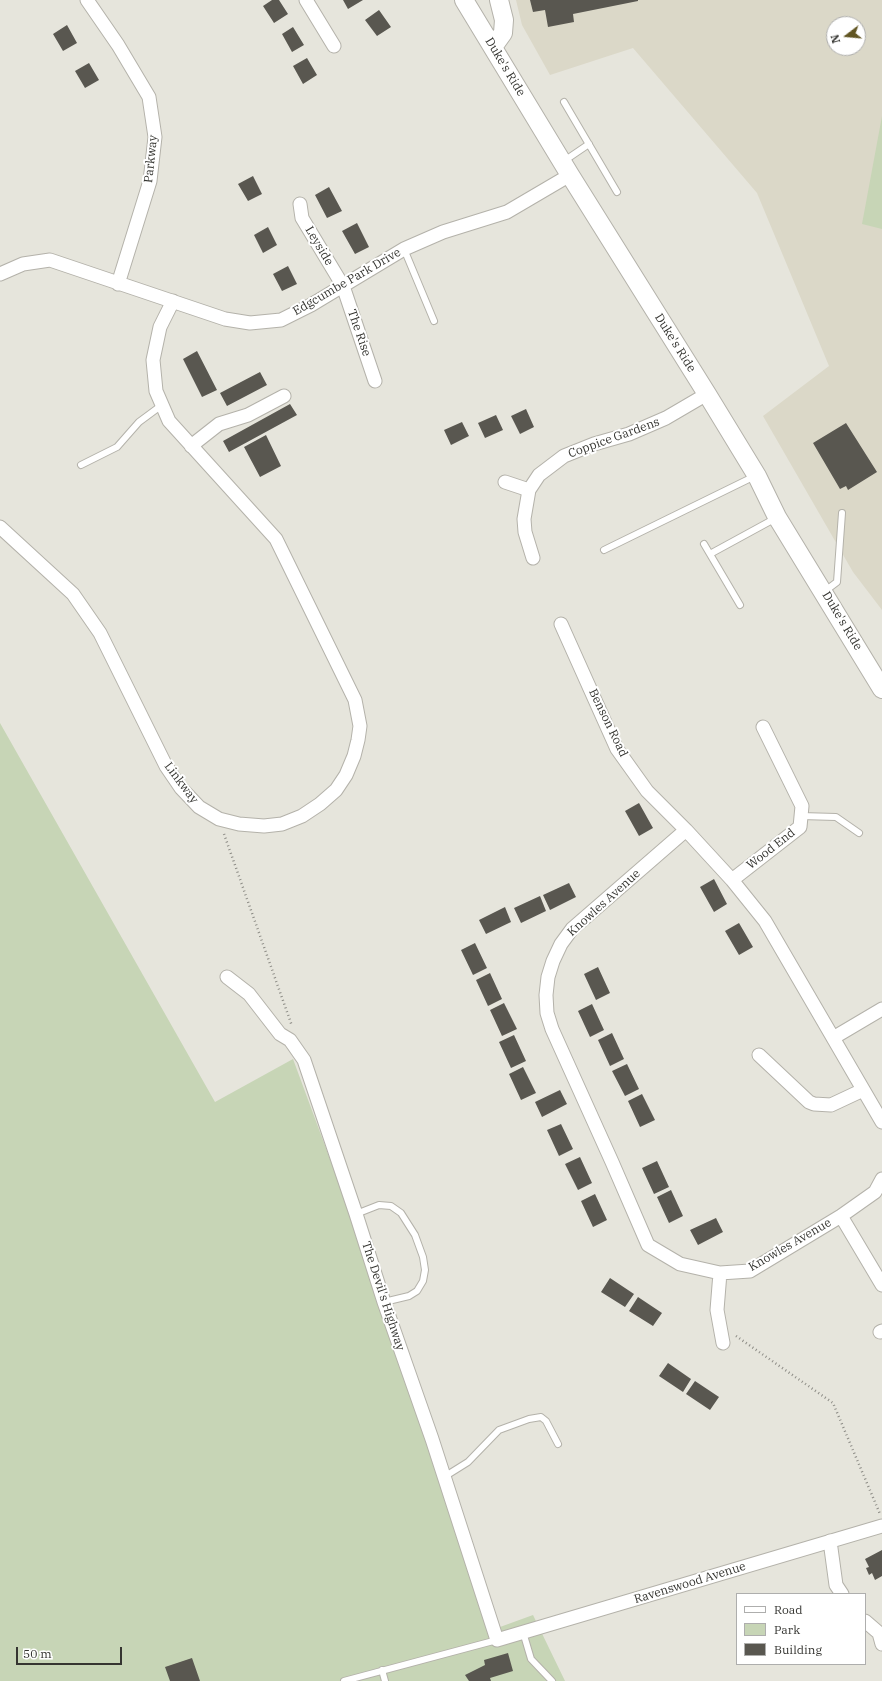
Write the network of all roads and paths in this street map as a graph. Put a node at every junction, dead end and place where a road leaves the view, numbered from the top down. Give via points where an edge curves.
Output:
1 (87, 0) edge
2 (306, 0) edge
3 (464, 0) edge
4 (499, 0) edge
5 (334, 46) dead end
6 (493, 46) junction
7 (564, 102) dead end
8 (589, 144) junction
9 (566, 169) junction
10 (617, 192) dead end
11 (300, 204) dead end
12 (404, 249) junction
13 (0, 274) edge
14 (118, 284) junction
15 (343, 286) junction
16 (173, 301) junction
17 (434, 321) dead end
18 (375, 381) dead end
19 (707, 394) junction
20 (284, 396) dead end
21 (162, 405) junction
22 (191, 446) junction
23 (81, 465) dead end
24 (756, 476) junction
25 (505, 482) dead end
26 (529, 490) junction
27 (842, 513) dead end
28 (777, 517) junction
29 (0, 527) edge
30 (704, 544) dead end
31 (604, 550) dead end
32 (710, 554) junction
33 (533, 558) dead end
34 (824, 592) junction
35 (740, 605) dead end
36 (561, 624) dead end
37 (882, 689) edge
38 (763, 727) dead end
39 (801, 816) junction
40 (219, 819) junction
41 (686, 830) junction
42 (859, 833) dead end
43 (732, 880) junction
44 (227, 977) dead end
45 (882, 1009) edge
46 (833, 1038) junction
47 (290, 1040) junction
48 (759, 1055) dead end
49 (863, 1090) junction
50 (882, 1122) edge
51 (882, 1179) edge
52 (356, 1214) junction
53 (841, 1216) junction
54 (720, 1273) junction
55 (882, 1286) edge
56 (384, 1302) junction
57 (720, 1326) junction
58 (723, 1343) dead end
59 (558, 1444) dead end
60 (444, 1477) junction
61 (882, 1519) edge
62 (882, 1526) edge
63 (830, 1541) junction
64 (841, 1593) edge
65 (866, 1622) edge
66 (523, 1632) junction
67 (497, 1640) junction
68 (882, 1644) edge
69 (382, 1670) junction
70 (344, 1681) edge
71 (385, 1681) edge
72 (552, 1681) edge

1 - 14 street, Parkway via 118,45 148,98 155,137 150,181
2 - 5 street
3 - 6 main road, Duke's Ride
4 - 6 main road via 504,20 503,33
6 - 9 main road, Duke's Ride
7 - 8 lane
8 - 9 lane
8 - 10 lane
9 - 12 street, Edgcumbe Park Drive via 507,212 443,232
9 - 19 main road, Duke's Ride
11 - 15 street, Leyside via 302,218
12 - 15 street, Edgcumbe Park Drive
12 - 17 lane
13 - 14 street, Edgcumbe Park Drive via 23,264 50,260
14 - 16 street, Edgcumbe Park Drive
15 - 16 street, Edgcumbe Park Drive via 281,320 250,323 225,319
15 - 18 street, The Rise
16 - 21 street, Linkway via 160,327 153,360 156,391
19 - 24 main road, Duke's Ride
19 - 26 street, Coppice Gardens via 666,418 629,434 564,456 539,475
20 - 22 street via 248,415 219,424
21 - 22 street, Linkway via 169,421
21 - 23 lane via 138,422 117,446
22 - 40 street, Linkway via 276,539 355,700 360,726 354,756 346,775 336,790 302,816 282,824 264,826
24 - 28 main road, Duke's Ride
24 - 31 lane
25 - 26 street
26 - 33 street, Coppice Gardens via 524,519
27 - 34 lane via 837,582
28 - 32 lane
28 - 34 main road, Duke's Ride
29 - 40 street, Linkway via 73,594 100,633 166,766 181,788 199,807
30 - 32 lane
32 - 35 lane
34 - 37 main road, Duke's Ride
36 - 41 street, Benson Road via 617,749 647,791
38 - 39 street, Wood End via 802,806
39 - 42 lane via 836,817
39 - 43 street, Wood End via 800,827
40 - 47 path via 292,1025
41 - 43 street
41 - 54 street, Knowles Avenue via 572,929 561,944 550,972 546,995 547,1013 648,1246 680,1264
43 - 46 street via 765,921
44 - 47 street, The Devil's Highway via 249,994 280,1034
45 - 46 street
46 - 49 street
47 - 52 street, The Devil's Highway via 304,1060
48 - 49 street via 814,1104 831,1105
49 - 50 street
51 - 53 street, Knowles Avenue via 875,1192
52 - 56 street, The Devil's Highway
52 - 56 lane via 379,1205 391,1206 401,1213 415,1235 423,1257 425,1270 423,1281 417,1291 409,1296
53 - 54 street, Knowles Avenue via 750,1270
53 - 55 street
54 - 57 street via 717,1310
56 - 60 street, The Devil's Highway
57 - 58 street
57 - 61 path via 833,1403
59 - 60 lane via 541,1417 529,1419 499,1430 468,1462
60 - 67 street, The Devil's Highway
62 - 63 street, Ravenswood Avenue
63 - 64 street via 836,1585
63 - 66 street, Ravenswood Avenue
65 - 68 street via 879,1633
66 - 67 street, Ravenswood Avenue
66 - 72 lane via 531,1659
67 - 69 lane
69 - 70 lane
69 - 71 lane

